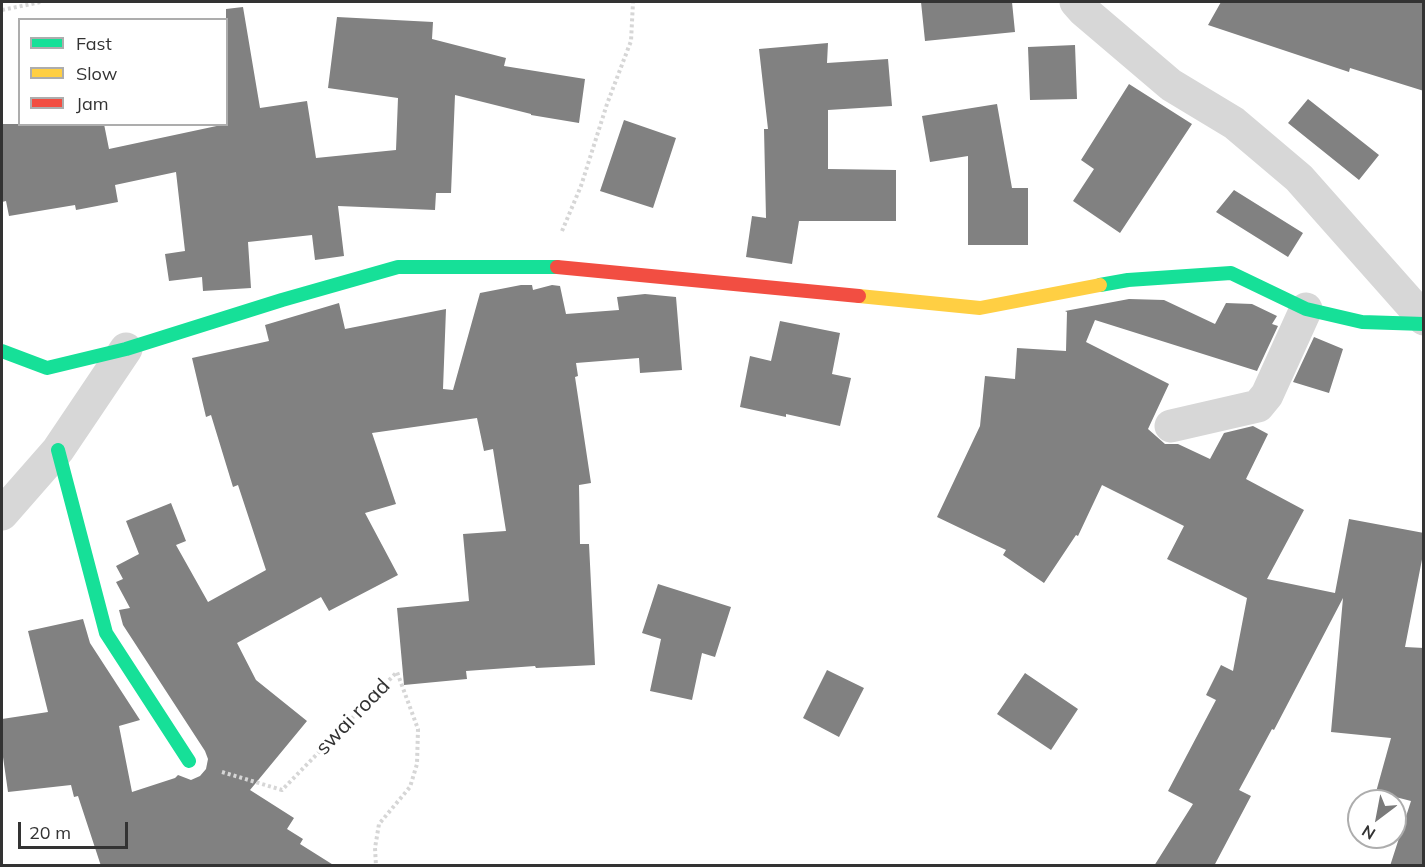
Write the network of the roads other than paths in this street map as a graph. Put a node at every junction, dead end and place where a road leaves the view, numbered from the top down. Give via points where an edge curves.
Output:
1 (1076, 2) edge
2 (1306, 309) junction
3 (1424, 319) edge
4 (1424, 324) edge
5 (126, 349) junction
6 (2, 351) edge
7 (1171, 426) dead end
8 (58, 450) junction
9 (2, 514) edge
10 (189, 761) road end

1 - 3 street via 1171,85 1234,123 1299,178
2 - 4 street via 1362,322
2 - 5 street via 1231,273 1128,280 980,308 546,266 398,267
2 - 7 street via 1267,395 1258,406
5 - 6 street via 47,368
5 - 8 street
8 - 9 street
8 - 10 street via 106,633

